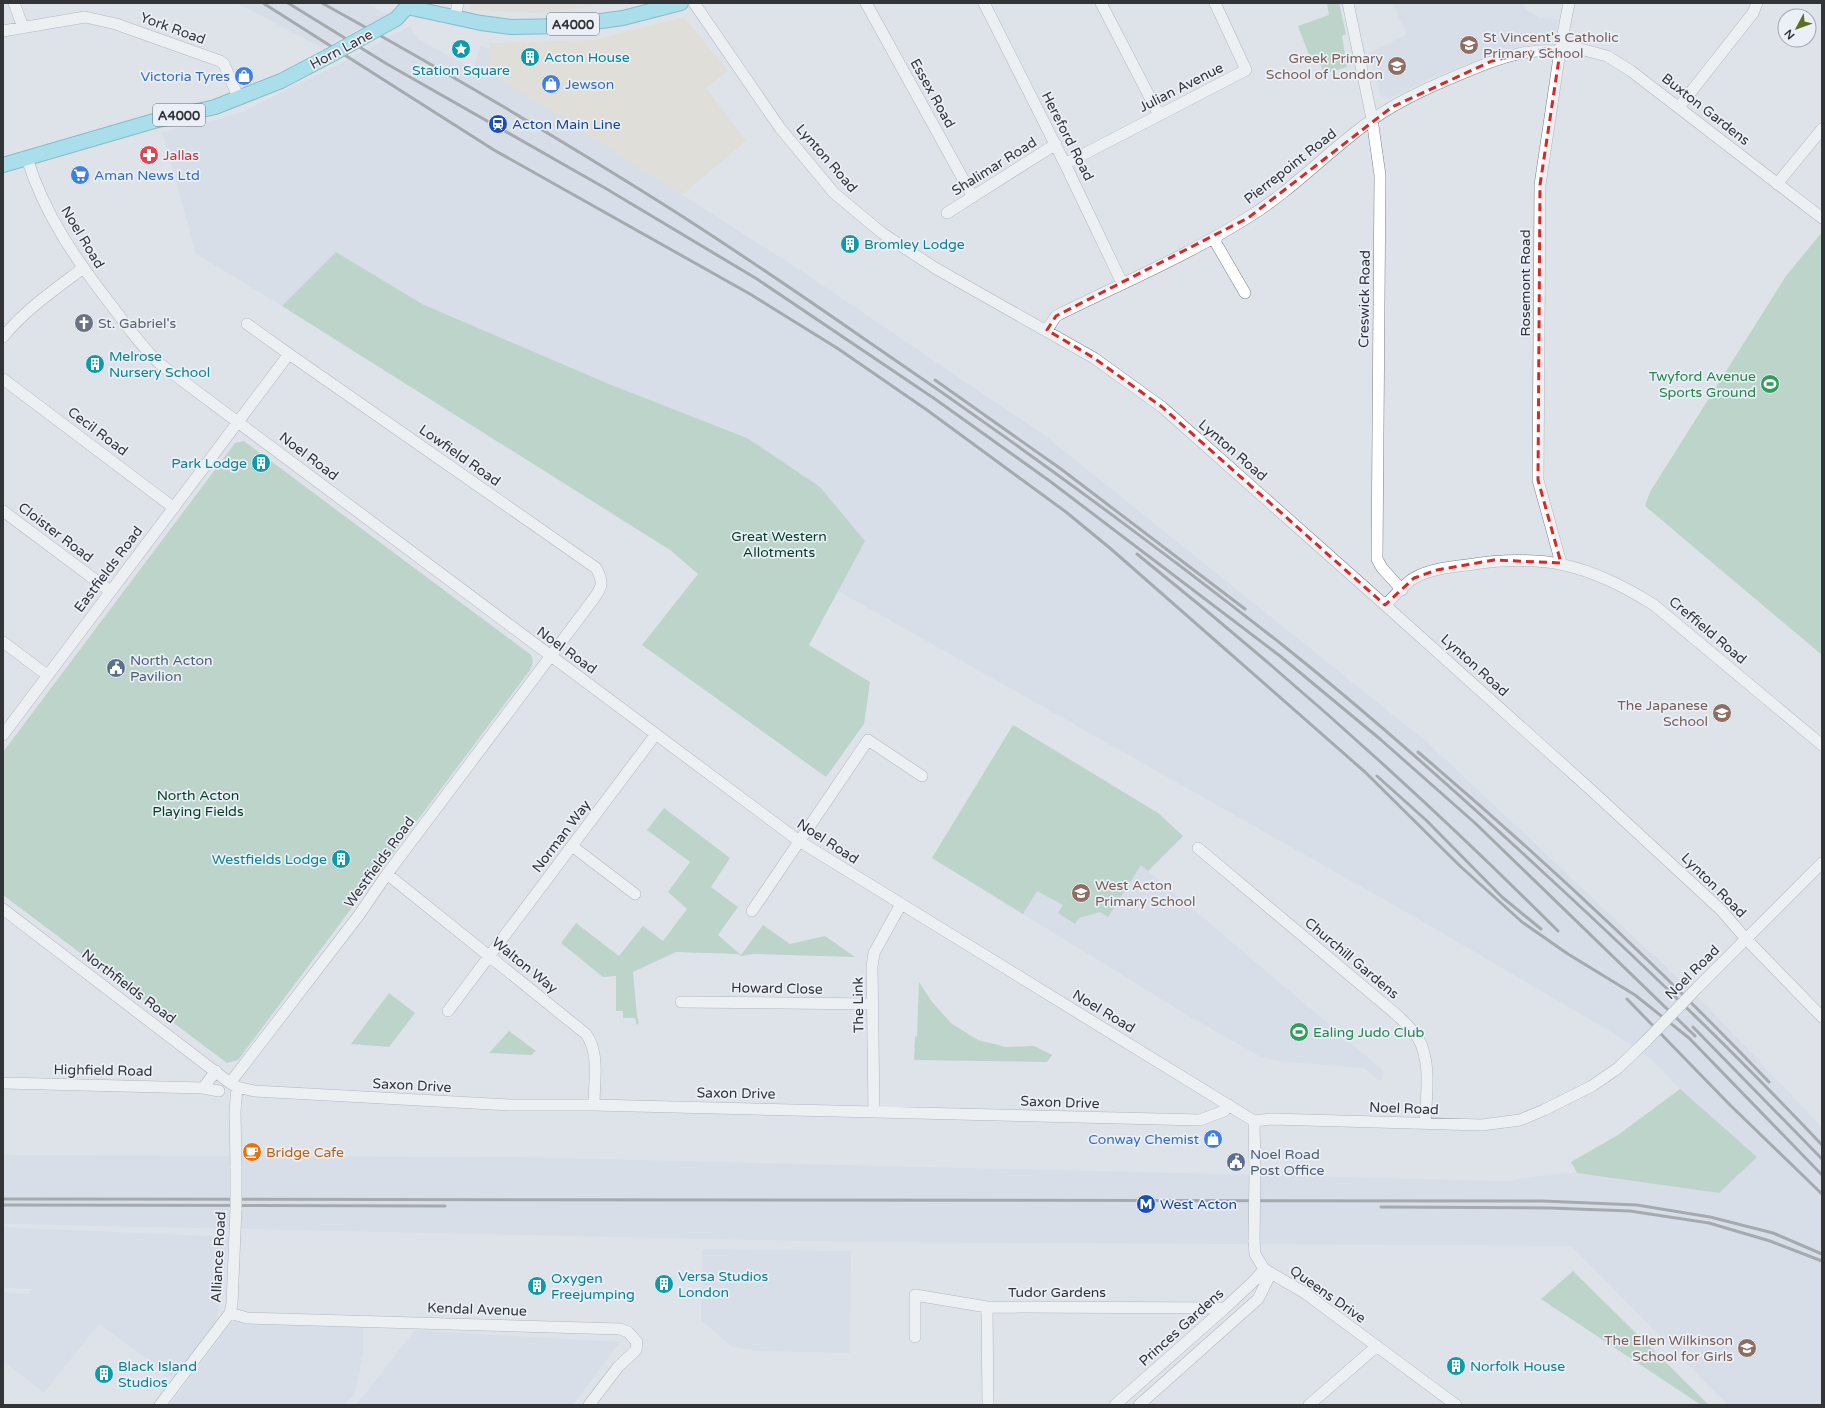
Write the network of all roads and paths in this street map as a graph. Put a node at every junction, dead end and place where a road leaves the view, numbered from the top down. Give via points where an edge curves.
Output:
1 (14, 3) edge
2 (458, 3) edge
3 (681, 3) edge
4 (694, 3) edge
5 (866, 3) edge
6 (984, 3) edge
7 (1101, 3) edge
8 (1214, 3) edge
9 (1348, 3) edge
10 (1569, 3) edge
11 (1757, 3) edge
12 (406, 5) edge
13 (455, 17) junction
14 (22, 27) junction
15 (3, 31) edge
16 (1561, 48) junction
17 (239, 99) junction
18 (1679, 107) junction
19 (1159, 115) junction
20 (1372, 119) junction
21 (1822, 129) edge
22 (1056, 144) junction
23 (26, 158) junction
24 (1065, 164) junction
25 (3, 165) edge
26 (1777, 184) junction
27 (973, 197) junction
28 (948, 213) dead end
29 (1822, 218) edge
30 (1213, 238) junction
31 (82, 269) junction
32 (1122, 283) junction
33 (1245, 293) dead end
34 (247, 324) dead end
35 (1047, 330) junction
36 (3, 337) edge
37 (289, 354) junction
38 (3, 379) edge
39 (239, 422) junction
40 (174, 508) junction
41 (3, 511) edge
42 (1560, 563) junction
43 (1402, 590) junction
44 (110, 591) junction
45 (1386, 605) junction
46 (3, 642) edge
47 (550, 657) junction
48 (47, 675) junction
49 (656, 734) junction
50 (3, 735) edge
51 (1822, 745) edge
52 (922, 776) dead end
53 (799, 841) junction
54 (572, 846) junction
55 (1198, 848) dead end
56 (1822, 863) edge
57 (388, 874) junction
58 (636, 894) dead end
59 (901, 904) junction
60 (3, 909) edge
61 (752, 911) dead end
62 (1746, 939) junction
63 (489, 956) junction
64 (681, 1002) dead end
65 (873, 1004) junction
66 (448, 1011) dead end
67 (1822, 1018) edge
68 (216, 1071) junction
69 (3, 1083) edge
70 (234, 1085) junction
71 (203, 1088) junction
72 (219, 1090) dead end
73 (594, 1105) junction
74 (1229, 1105) junction
75 (874, 1112) junction
76 (1254, 1121) junction
77 (1425, 1124) junction
78 (1267, 1271) junction
79 (987, 1307) junction
80 (1226, 1308) junction
81 (230, 1313) junction
82 (915, 1337) dead end
83 (1377, 1346) junction
84 (160, 1405) edge
85 (589, 1405) edge
86 (988, 1405) edge
87 (1115, 1405) edge
88 (1139, 1405) edge
89 (1309, 1405) edge
90 (1456, 1405) edge

1 - 14 street
2 - 13 street
3 - 13 main road, Horn Lane / A4000 via 624,18 564,26 511,27
4 - 35 street, Lynton Road via 780,128 834,193 882,233 935,268
5 - 27 street, Essex Road
6 - 22 street, Hereford Road
7 - 19 street
8 - 19 street, Julian Avenue via 1246,70
9 - 20 street, Creswick Road
10 - 16 street, Rosemont Road
11 - 18 street via 1753,13
12 - 13 main road, Horn Lane / A4000
12 - 17 main road, Horn Lane / A4000, bridge via 396,19 281,81
14 - 15 street, York Road
14 - 17 street, York Road via 86,17 116,24 224,64
16 - 18 street, Buxton Gardens via 1607,56
16 - 20 street, Pierrepoint Road via 1544,49 1492,61 1443,81
16 - 42 street, Rosemont Road via 1540,185 1538,480
17 - 23 main road, Horn Lane / A4000
18 - 26 street, Buxton Gardens
19 - 24 street, Julian Avenue
20 - 30 street, Pierrepoint Road via 1285,191 1248,218
20 - 43 street, Creswick Road via 1380,175 1378,559 1382,568
21 - 26 street
22 - 24 street, Hereford Road
22 - 27 street, Shalimar Road
23 - 25 main road, Horn Lane / A4000
23 - 31 street, Noel Road via 51,216
24 - 32 street, Hereford Road
26 - 29 street, Buxton Gardens
27 - 28 street, Shalimar Road
30 - 32 street, Pierrepoint Road
30 - 33 street
31 - 36 street via 31,308
31 - 39 street, Noel Road via 147,352
32 - 35 street, Pierrepoint Road via 1056,316
34 - 37 street, Lowfield Road
35 - 45 street, Lynton Road via 1094,358 1162,407
37 - 39 street
37 - 47 street, Lowfield Road via 596,568 602,578 601,587
38 - 40 street, Cecil Road
39 - 40 street, Eastfields Road
39 - 47 street, Noel Road
40 - 44 street, Eastfields Road
41 - 44 street, Cloister Road
42 - 43 street, Creffield Road via 1494,560 1457,566 1414,578
42 - 51 street, Creffield Road via 1619,584 1654,605
43 - 45 street, Creffield Road
44 - 48 street, Eastfields Road
45 - 62 street, Lynton Road via 1721,910
46 - 48 street
47 - 49 street, Noel Road
47 - 57 street, Westfields Road
48 - 50 street, Eastfields Road
49 - 53 street, Noel Road
49 - 54 street, Norman Way
52 - 53 street via 868,740
53 - 59 street, Noel Road
53 - 61 street
54 - 58 street
54 - 63 street, Norman Way
55 - 77 street, Churchill Gardens via 1397,1015 1418,1037 1427,1076
56 - 62 street, Noel Road
57 - 63 street, Walton Way
57 - 70 street, Westfields Road
59 - 65 street, The Link via 874,953
59 - 74 street, Noel Road
60 - 68 street, Northfields Road
62 - 67 street, Lynton Road
62 - 77 street, Noel Road, bridge via 1618,1068 1592,1086 1520,1120 1482,1125
63 - 66 street, Norman Way
63 - 73 street, Walton Way via 589,1038 595,1054
64 - 65 street, Howard Close
65 - 75 street, The Link
68 - 70 street, Northfields Road
68 - 71 street
69 - 71 street, Highfield Road
70 - 73 street, Saxon Drive via 254,1091 304,1094 510,1104
70 - 81 street, Alliance Road, bridge via 235,1229
71 - 72 street, Highfield Road
73 - 75 street, Saxon Drive
74 - 75 street, Saxon Drive via 1224,1111 1200,1120
74 - 76 street, Noel Road
76 - 77 street, Noel Road via 1271,1119
76 - 78 street, bridge via 1255,1254
78 - 80 street, Princes Gardens
78 - 83 street, Queens Drive via 1305,1294
78 - 88 street via 1258,1299
79 - 80 street, Tudor Gardens
79 - 82 street, Tudor Gardens via 914,1295
79 - 86 street
80 - 87 street, Princes Gardens
81 - 84 street, Alliance Road
81 - 85 street, Kendal Avenue via 247,1318 614,1329 628,1332 637,1342 636,1350 618,1367
83 - 89 street
83 - 90 street, Queens Drive

